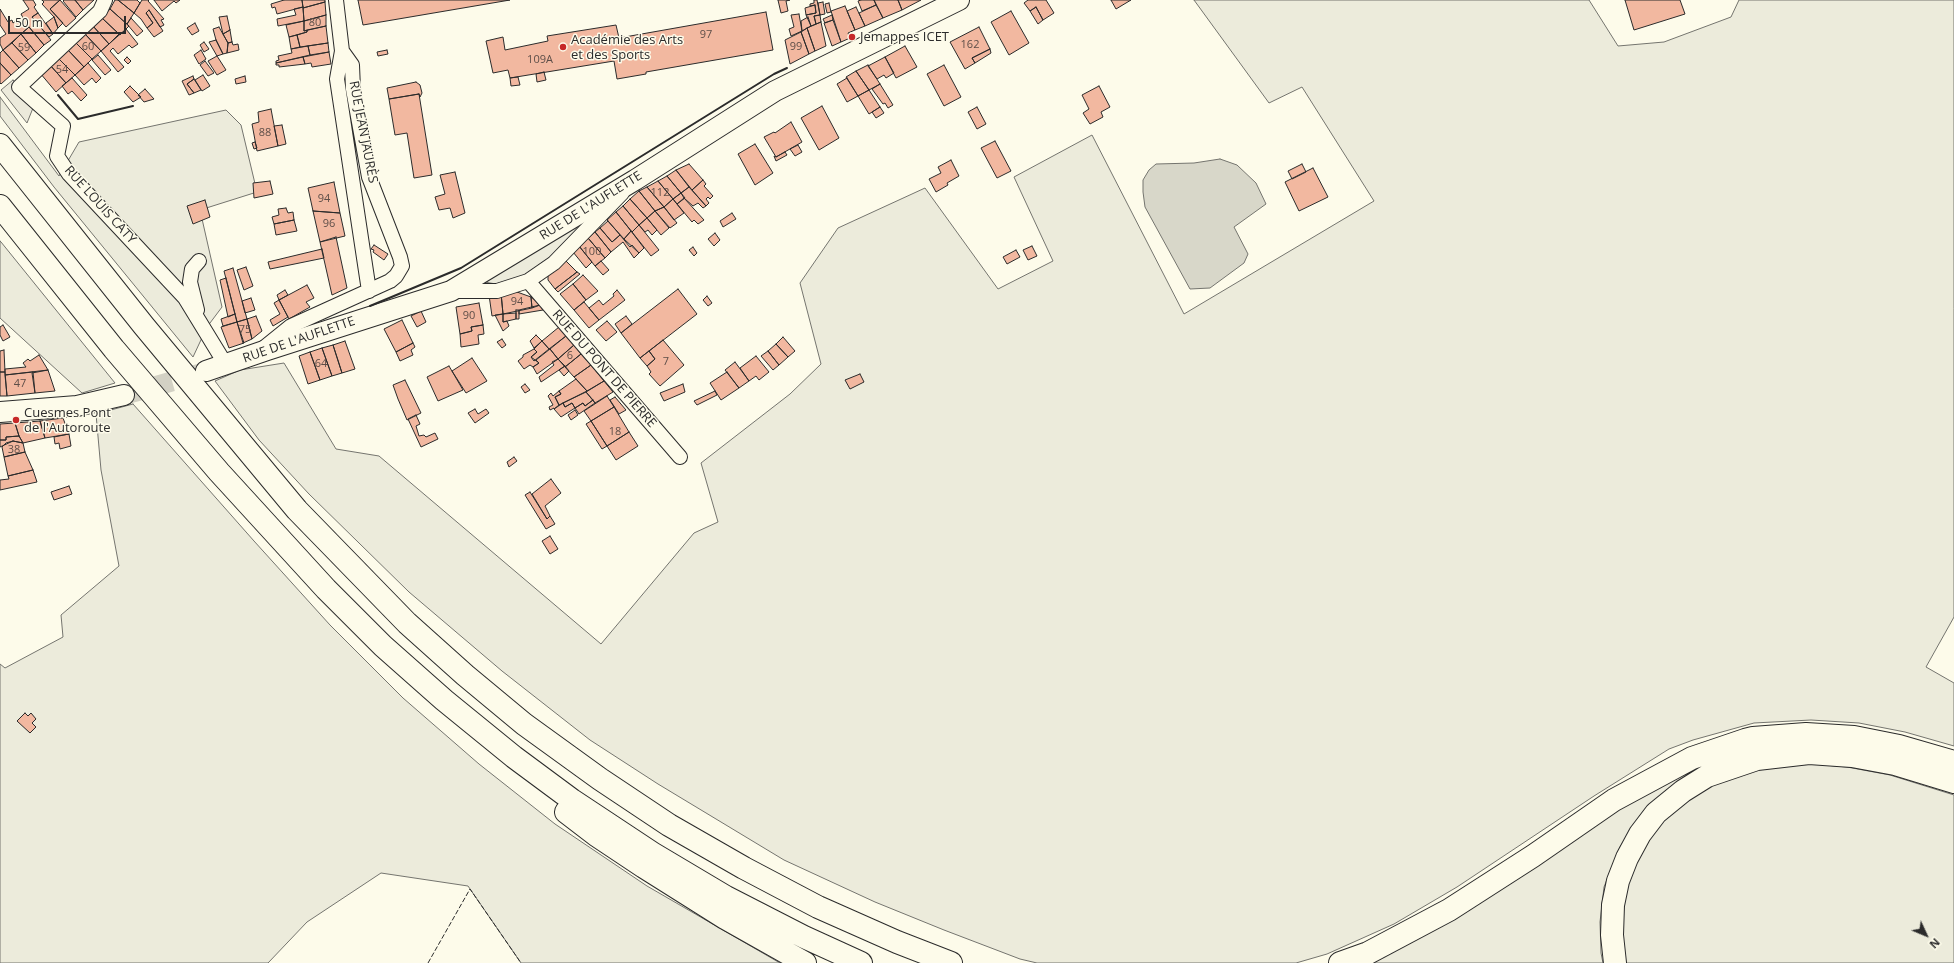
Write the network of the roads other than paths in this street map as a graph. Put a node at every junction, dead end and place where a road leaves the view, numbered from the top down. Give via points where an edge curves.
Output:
1 (106, 0) edge
2 (336, 0) edge
3 (948, 2) edge
4 (342, 50) junction
5 (0, 145) edge
6 (635, 180) junction
7 (0, 206) edge
8 (200, 261) dead end
9 (528, 281) junction
10 (369, 291) junction
11 (451, 291) junction
12 (201, 322) junction
13 (257, 354) junction
14 (226, 365) junction
15 (206, 371) tunnel mouth
16 (124, 395) tunnel mouth
17 (0, 412) edge
18 (680, 457) dead end
19 (444, 700) junction
20 (1954, 762) edge
21 (1954, 782) edge
22 (805, 963) edge
23 (862, 963) edge
24 (951, 963) edge
25 (1340, 963) edge
26 (1615, 963) edge

1 - 12 street, RUE LOUIS CATY via 100,11 19,87 62,126 57,156 69,174 185,298
2 - 4 street, RUE JEAN JAURÈS
3 - 6 street, RUE DE L'AUFLETTE via 775,91
4 - 10 street, RUE JEAN JAURÈS via 337,79
4 - 10 street, RUE JEAN JAURÈS via 352,65 353,90 369,177 402,266 396,276
5 - 24 highway via 149,332 297,510 407,623 465,675 524,724 669,825 818,907
6 - 9 street via 554,262
6 - 11 street, RUE DE L'AUFLETTE
7 - 19 highway via 114,350 238,494 326,589 383,646
8 - 12 street via 192,269 190,282
9 - 11 street via 497,291
9 - 18 street, RUE DU PONT DE PIERRE
10 - 13 street, RUE JEAN JAURÈS via 291,326
11 - 13 street, RUE DE L'AUFLETTE
12 - 14 street, RUE LOUIS CATY
13 - 14 street, RUE DE L'AUFLETTE
14 - 15 street, RUE DE L'AUFLETTE
16 - 17 street via 77,406
19 - 22 highway via 528,780 596,835 725,918
19 - 23 highway via 520,762 652,853 726,897
20 - 25 highway via 1899,746 1854,737 1806,734 1745,740 1692,758 1614,800 1450,910 1368,953
21 - 26 highway via 1895,764 1852,756 1809,753 1757,759 1707,776 1656,813 1640,834 1627,858 1613,904 1612,935

